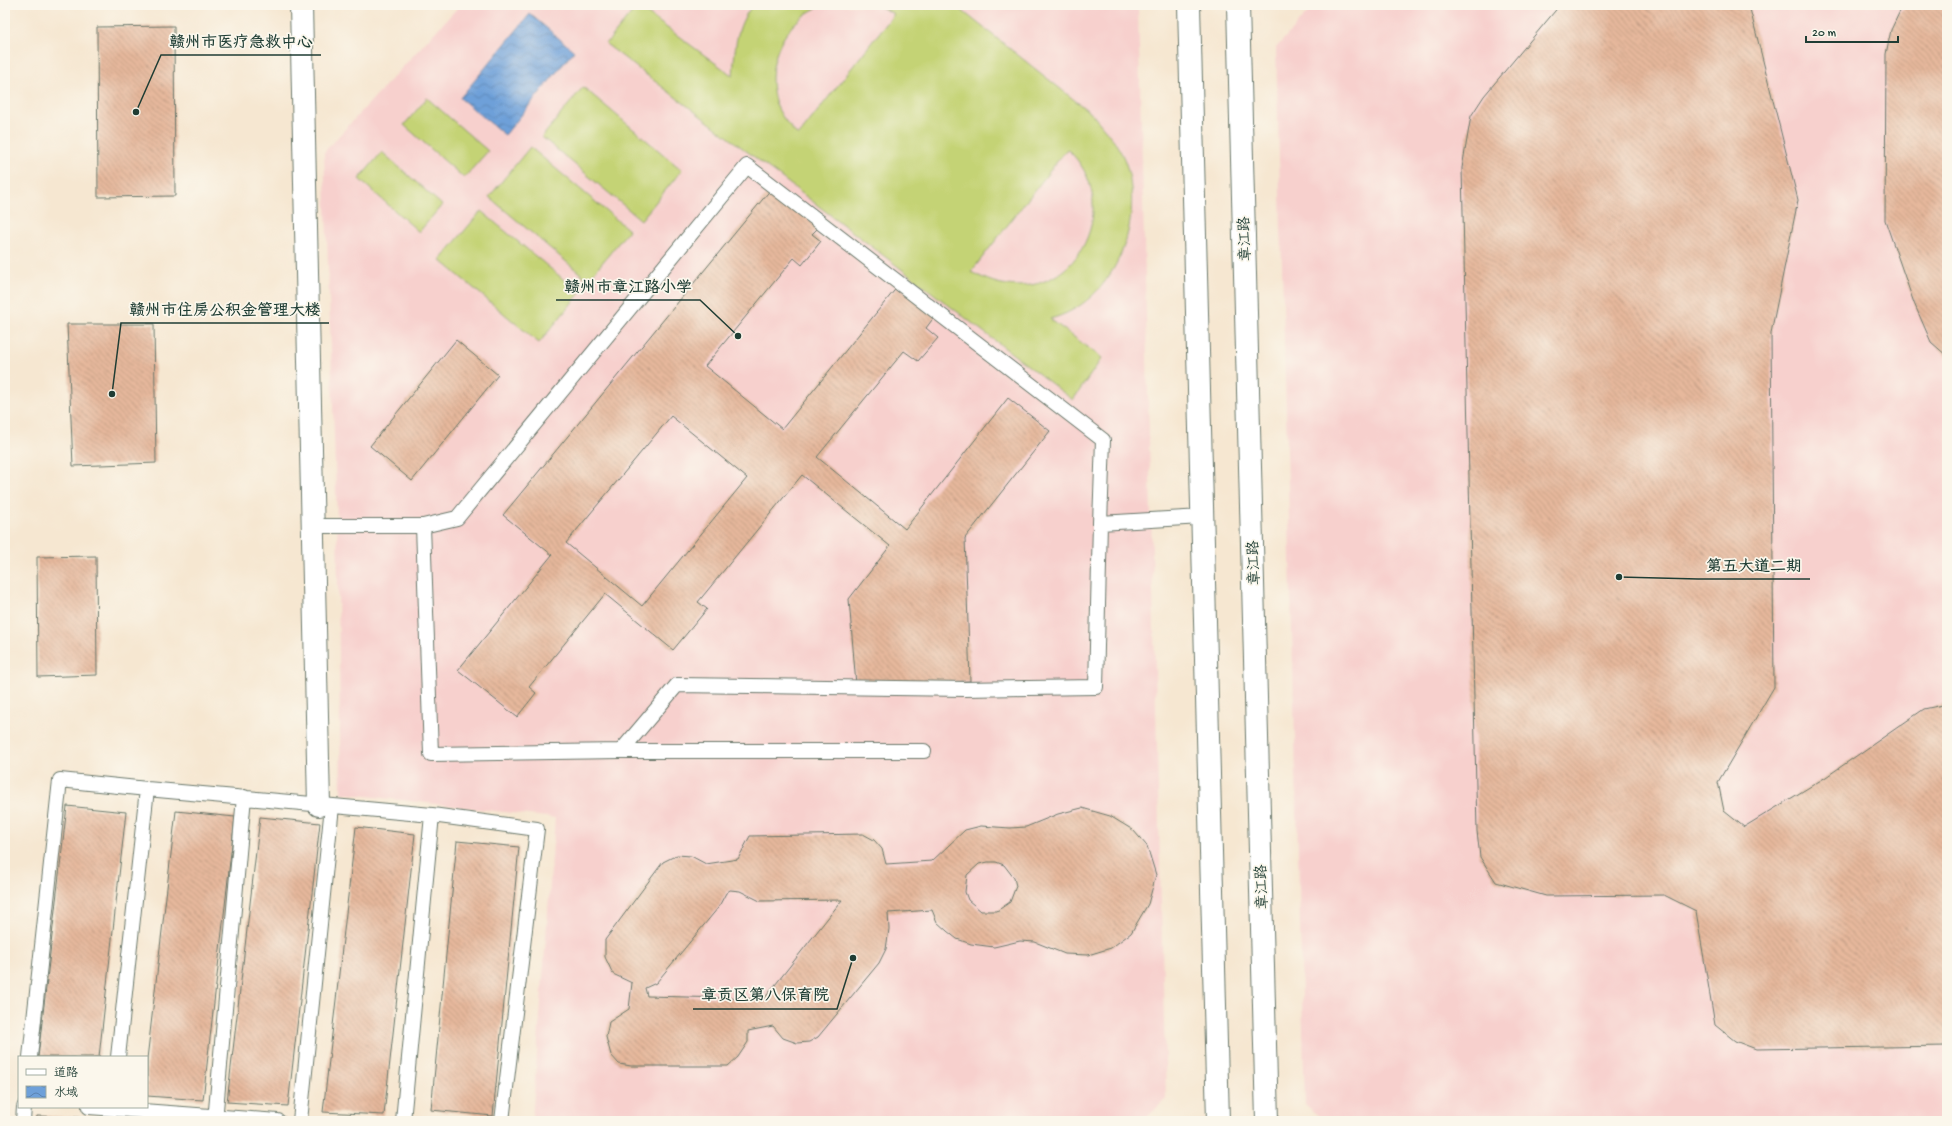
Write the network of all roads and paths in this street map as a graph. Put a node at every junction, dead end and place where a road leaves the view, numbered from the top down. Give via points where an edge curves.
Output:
1 (301, 5) edge
2 (1189, 5) edge
3 (1238, 5) edge
4 (1202, 517) junction
5 (1100, 523) junction
6 (313, 526) junction
7 (423, 526) junction
8 (621, 751) junction
9 (924, 751) dead end
10 (147, 789) junction
11 (244, 797) junction
12 (326, 805) junction
13 (432, 815) junction
14 (30, 1056) edge
15 (118, 1056) edge
16 (24, 1108) edge
17 (94, 1108) edge
18 (113, 1112) edge
19 (215, 1119) edge
20 (23, 1121) edge
21 (278, 1121) edge
22 (300, 1121) edge
23 (403, 1121) edge
24 (502, 1121) edge
25 (1218, 1121) edge
26 (1267, 1121) edge

1 - 6 main road
2 - 4 main road
3 - 26 main road, 章江路
4 - 5 lane
4 - 25 main road
5 - 7 lane via 1103,440 747,166 457,518
5 - 8 lane via 1096,687 965,689 677,685
6 - 7 lane
6 - 12 main road
7 - 8 lane via 431,754
8 - 9 lane
10 - 11 lane
10 - 14 lane via 60,780
10 - 15 lane
11 - 12 lane
11 - 19 lane
12 - 13 lane
12 - 22 lane
13 - 23 lane
13 - 24 lane via 537,829
16 - 20 lane
17 - 18 lane
18 - 19 lane
19 - 21 lane

